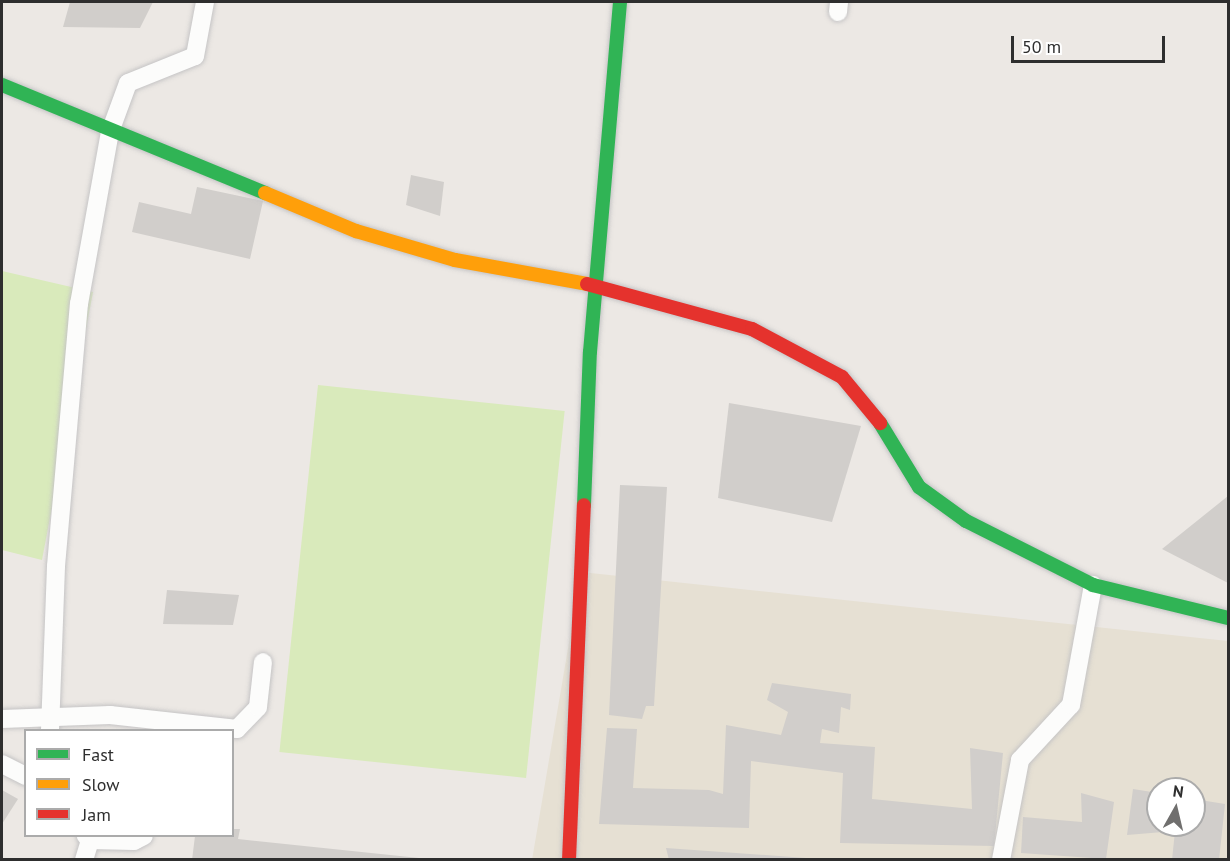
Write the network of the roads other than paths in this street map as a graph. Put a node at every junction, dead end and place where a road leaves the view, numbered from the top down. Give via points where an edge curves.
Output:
1 (205, 2) edge
2 (620, 2) edge
3 (2, 85) edge
4 (110, 132) junction
5 (597, 286) junction
6 (1093, 585) junction
7 (1228, 618) edge
8 (263, 662) dead end
9 (2, 719) edge
10 (50, 723) edge
11 (193, 729) edge
12 (235, 736) edge
13 (2, 764) edge
14 (24, 775) edge
15 (142, 837) edge
16 (88, 838) edge
17 (84, 860) edge
18 (569, 860) edge
19 (1001, 860) edge

1 - 4 street via 195,56 128,83
2 - 5 street
3 - 4 street
4 - 5 street via 235,179 356,231 454,260
4 - 10 street via 79,304 56,566
5 - 6 street via 672,310 752,329 842,377 879,422 920,487 966,521
5 - 18 street via 590,364
6 - 7 street
6 - 19 street via 1071,705 1020,760
8 - 12 street via 258,707
9 - 10 street
10 - 11 street via 110,715
13 - 14 street
15 - 16 street via 134,841
16 - 17 street

